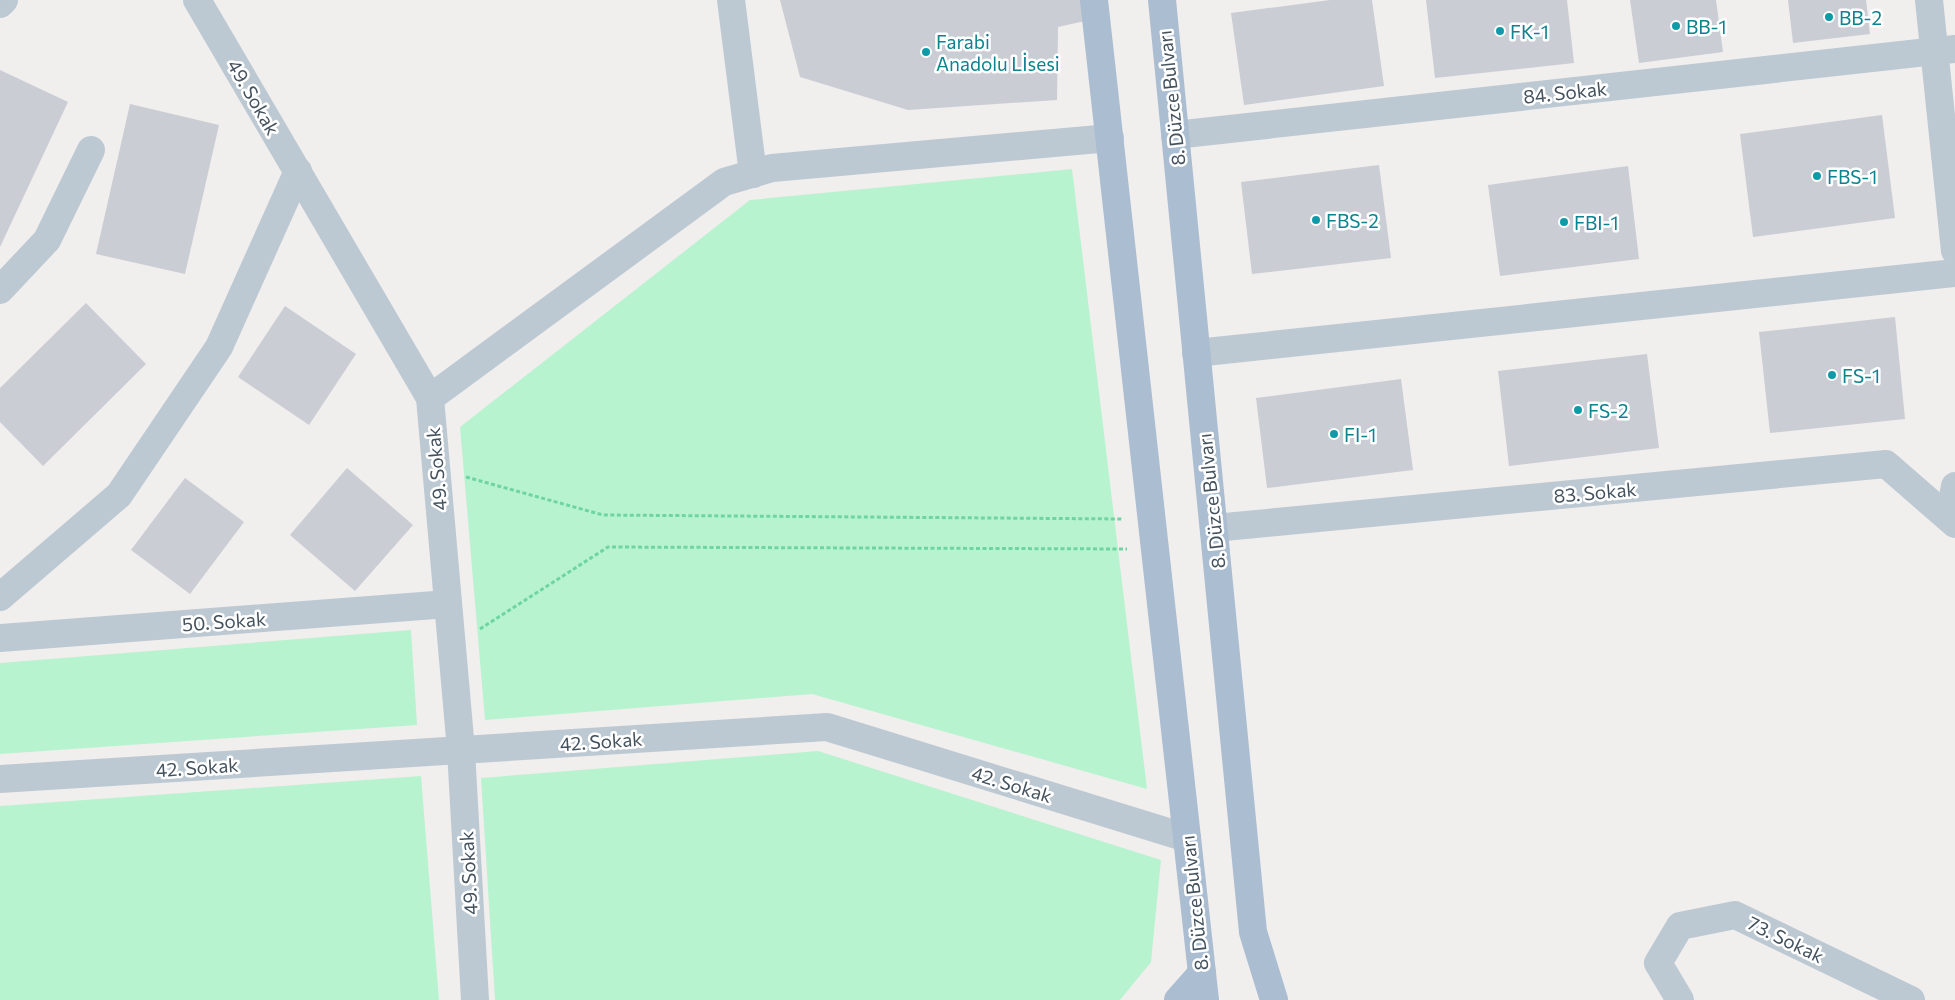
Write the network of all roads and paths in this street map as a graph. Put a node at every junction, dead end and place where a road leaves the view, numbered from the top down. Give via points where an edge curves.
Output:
1 (4, 0) edge
2 (197, 0) edge
3 (731, 0) edge
4 (1094, 0) edge
5 (1162, 0) edge
6 (1929, 0) edge
7 (0, 4) edge
8 (1945, 51) edge
9 (1175, 135) junction
10 (1110, 138) junction
11 (91, 150) dead end
12 (298, 171) junction
13 (753, 174) junction
14 (1955, 251) edge
15 (1955, 272) edge
16 (0, 290) edge
17 (1196, 353) junction
18 (430, 398) junction
19 (436, 469) junction
20 (1955, 490) edge
21 (1152, 519) junction
22 (1952, 521) edge
23 (1214, 528) junction
24 (1155, 549) junction
25 (0, 597) edge
26 (448, 604) junction
27 (0, 638) edge
28 (452, 647) junction
29 (461, 750) junction
30 (0, 779) edge
31 (1187, 838) junction
32 (1202, 973) junction
33 (475, 1000) edge
34 (1178, 1000) edge
35 (1205, 1000) edge
36 (1274, 1000) edge
37 (1680, 1000) edge
38 (1911, 1000) edge

1 - 7 street
2 - 12 street, 49. Sokak
3 - 13 street
4 - 10 main road, 8. Düzce Bulvarı
5 - 9 main road, 8. Düzce Bulvarı
6 - 8 street
8 - 9 street, 84. Sokak
8 - 14 street
9 - 17 main road, 8. Düzce Bulvarı
10 - 13 street via 772,168
10 - 21 main road, 8. Düzce Bulvarı
11 - 16 street via 47,240
12 - 18 street, 49. Sokak
12 - 25 street via 219,347 119,495
13 - 18 street via 724,182
15 - 17 street
17 - 23 main road, 8. Düzce Bulvarı
18 - 19 street, 49. Sokak
19 - 21 path via 603,515
19 - 26 street, 49. Sokak
20 - 22 street
21 - 24 main road, 8. Düzce Bulvarı
22 - 23 street, 83. Sokak via 1886,464
23 - 36 main road, 8. Düzce Bulvarı via 1253,932
24 - 28 path via 608,547
24 - 31 main road, 8. Düzce Bulvarı
26 - 27 street, 50. Sokak
26 - 28 street, 49. Sokak
28 - 29 street, 49. Sokak
29 - 30 street, 42. Sokak
29 - 31 street, 42. Sokak via 827,727
29 - 33 street, 49. Sokak
31 - 32 main road, 8. Düzce Bulvarı
32 - 34 main road
32 - 35 main road, 8. Düzce Bulvarı
37 - 38 street, 73. Sokak via 1658,963 1680,926 1735,915

